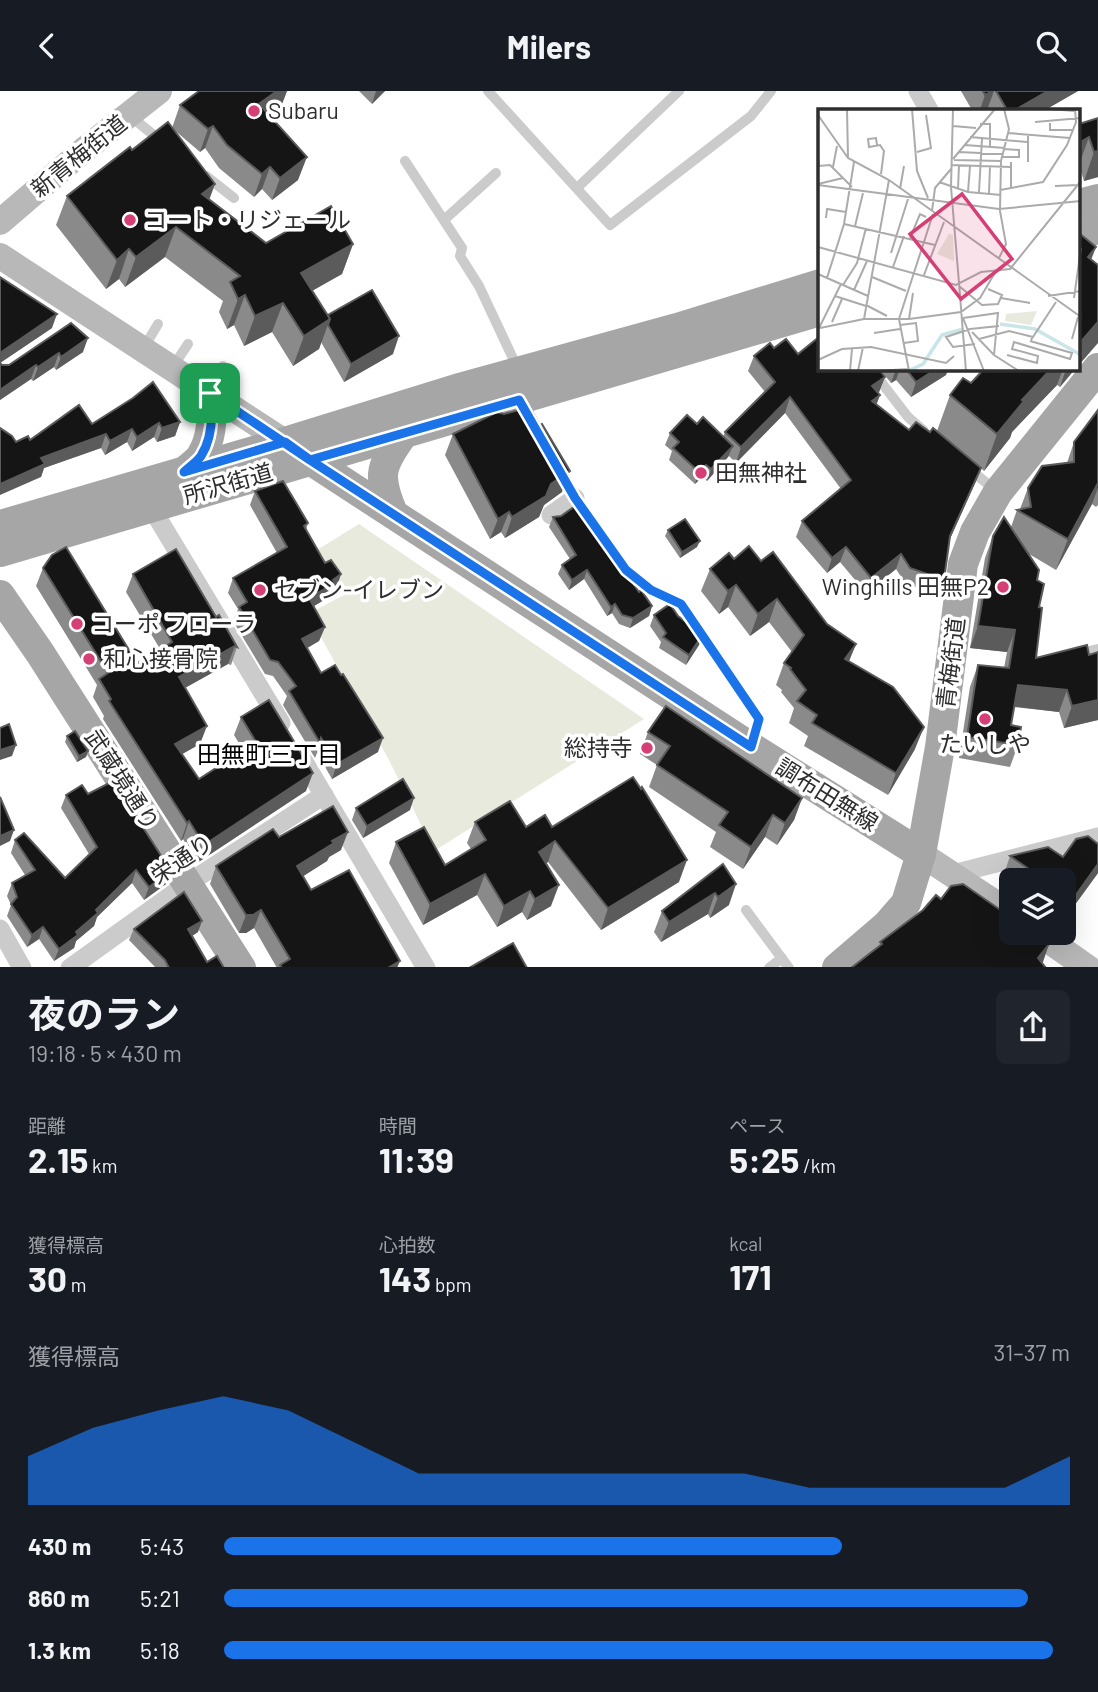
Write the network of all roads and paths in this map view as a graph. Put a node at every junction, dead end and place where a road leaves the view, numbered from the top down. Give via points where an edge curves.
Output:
1 (159, 91) edge
2 (488, 91) edge
3 (679, 91) edge
4 (771, 91) edge
5 (918, 91) edge
6 (928, 109) edge
7 (129, 115) junction
8 (170, 148) edge
9 (405, 161) dead end
10 (202, 173) edge
11 (496, 173) dead end
12 (577, 188) junction
13 (234, 198) dead end
14 (1098, 199) edge
15 (1080, 204) edge
16 (444, 220) junction
17 (0, 222) edge
18 (1098, 229) edge
19 (1080, 235) edge
20 (0, 256) edge
21 (818, 285) edge
22 (818, 312) edge
23 (158, 324) dead end
24 (188, 344) dead end
25 (142, 349) junction
26 (223, 366) dead end
27 (172, 368) junction
28 (1098, 368) edge
29 (519, 371) junction
30 (873, 371) edge
31 (209, 392) junction
32 (404, 433) junction
33 (285, 442) junction
34 (937, 442) edge
35 (957, 458) edge
36 (310, 460) junction
37 (555, 464) edge
38 (184, 472) junction
39 (998, 492) junction
40 (575, 498) junction
41 (151, 507) junction
42 (393, 513) junction
43 (551, 515) edge
44 (0, 525) edge
45 (0, 552) edge
46 (0, 595) edge
47 (1098, 649) edge
48 (1081, 653) edge
49 (751, 747) junction
50 (324, 795) junction
51 (1098, 837) edge
52 (922, 854) junction
53 (953, 874) junction
54 (187, 884) junction
55 (999, 905) edge
56 (746, 910) dead end
57 (0, 929) edge
58 (1055, 945) edge
59 (782, 958) junction
60 (21, 967) edge
61 (71, 967) edge
62 (240, 967) edge
63 (425, 967) edge
64 (770, 967) edge
65 (788, 967) edge
66 (838, 967) edge
67 (1087, 967) edge

1 - 7 main road, 新青梅街道
2 - 12 lane
3 - 12 lane
4 - 12 lane via 751,115 610,225
5 - 6 street
7 - 8 lane
7 - 17 main road, 新青梅街道
9 - 16 lane
10 - 13 lane
11 - 16 lane
14 - 15 main road
16 - 29 lane via 463,248 460,256
18 - 19 main road
20 - 25 main road
21 - 29 main road, 所沢街道
22 - 32 main road, 所沢街道 via 521,405
23 - 25 lane
24 - 27 lane
25 - 27 main road
26 - 31 lane
27 - 31 main road
28 - 39 main road, 青梅街道
29 - 33 main road, 所沢街道
30 - 34 lane via 908,417
31 - 33 main road
31 - 38 main road via 210,433 201,457
32 - 36 main road, 所沢街道
32 - 42 main road via 383,469 382,488
33 - 36 main road
33 - 38 main road, 所沢街道
35 - 39 lane
36 - 41 main road, 所沢街道
36 - 42 main road, 調布田無線
37 - 40 lane
38 - 44 main road, 所沢街道
39 - 52 main road, 青梅街道 via 963,563
40 - 43 street
40 - 49 lane via 626,570 651,590 681,604 759,719
41 - 45 main road, 所沢街道
41 - 50 street
42 - 49 main road, 調布田無線
46 - 54 main road, 武蔵境通り
47 - 48 lane
49 - 52 main road, 調布田無線
50 - 54 street, 栄通り
50 - 63 street
51 - 53 street
52 - 53 main road
52 - 66 main road, 青梅街道 via 906,903
53 - 55 main road
54 - 61 street, 栄通り
54 - 62 main road, 武蔵境通り
56 - 59 lane via 775,941
57 - 60 street
58 - 67 main road
59 - 64 lane
59 - 65 lane

